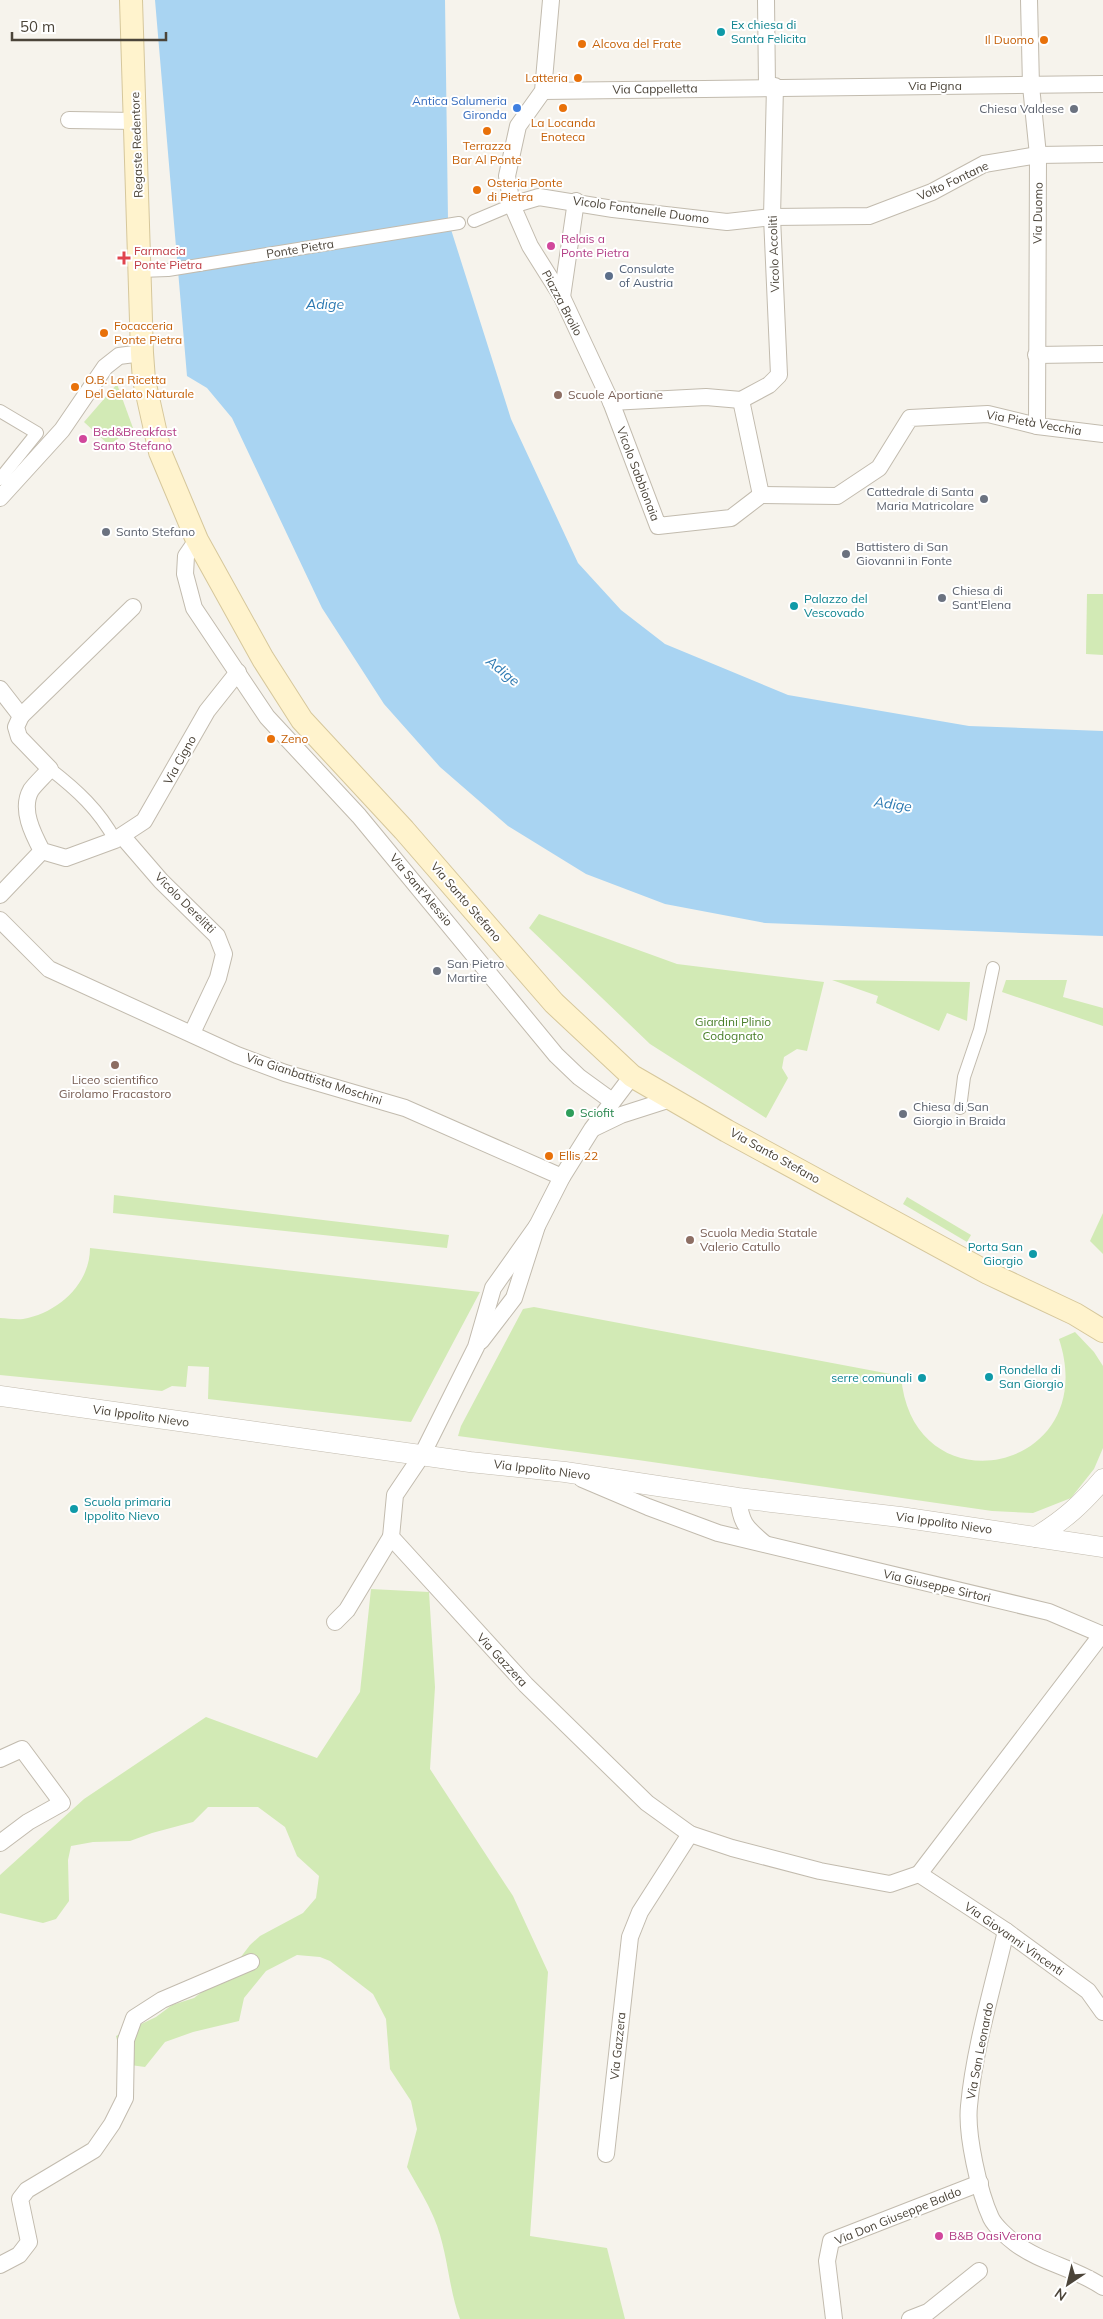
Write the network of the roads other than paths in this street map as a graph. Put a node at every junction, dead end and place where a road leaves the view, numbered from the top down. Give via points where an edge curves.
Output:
1 (131, 0) edge
2 (550, 0) edge
3 (766, 0) edge
4 (1029, 0) edge
5 (1103, 84) edge
6 (771, 86) junction
7 (1031, 86) junction
8 (543, 91) junction
9 (69, 120) dead end
10 (136, 121) junction
11 (1103, 154) edge
12 (1038, 156) junction
13 (576, 201) junction
14 (512, 205) junction
15 (869, 216) joint
16 (772, 217) junction
17 (474, 221) dead end
18 (459, 223) dead end
19 (140, 280) junction
20 (562, 297) junction
21 (142, 353) junction
22 (1103, 354) edge
23 (1036, 355) junction
24 (741, 400) junction
25 (610, 402) junction
26 (0, 411) edge
27 (1037, 426) junction
28 (1103, 434) edge
29 (0, 480) edge
30 (761, 495) junction
31 (0, 498) edge
32 (197, 540) junction
33 (133, 607) dead end
34 (238, 672) junction
35 (0, 689) edge
36 (21, 716) junction
37 (50, 769) junction
38 (119, 839) junction
39 (42, 851) junction
40 (0, 895) edge
41 (0, 920) edge
42 (993, 968) dead end
43 (192, 1033) junction
44 (632, 1076) junction
45 (671, 1099) junction
46 (612, 1101) junction
47 (960, 1108) dead end
48 (592, 1129) junction
49 (562, 1177) junction
50 (537, 1226) junction
51 (1103, 1331) edge
52 (476, 1347) junction
53 (0, 1396) edge
54 (422, 1455) junction
55 (565, 1472) junction
56 (1103, 1479) edge
57 (738, 1498) junction
58 (1036, 1537) junction
59 (391, 1538) junction
60 (768, 1546) junction
61 (1094, 1546) edge
62 (1103, 1559) edge
63 (335, 1622) dead end
64 (1102, 1634) edge
65 (0, 1759) edge
66 (690, 1834) junction
67 (0, 1843) edge
68 (919, 1874) junction
69 (1006, 1931) junction
70 (251, 1962) dead end
71 (1103, 2012) edge
72 (606, 2154) dead end
73 (980, 2183) junction
74 (0, 2265) edge
75 (978, 2271) dead end
76 (1103, 2287) edge
77 (834, 2319) edge
78 (910, 2319) edge

1 - 10 main road, Regaste Redentore
2 - 8 street
3 - 6 street, Vicolo Accoliti
4 - 7 street, Via Duomo
5 - 7 street, Via Pigna
6 - 7 street, Via Pigna
6 - 8 street, Via Cappelletta
6 - 16 street, Vicolo Accoliti
7 - 12 street, Via Duomo
8 - 14 street, Piazza Broilo via 518,126 507,176
9 - 10 street
10 - 19 main road, Regaste Redentore
11 - 12 street, Volto Fontane
12 - 15 street, Volto Fontane via 984,164 932,192
12 - 23 street, Via Duomo
13 - 14 street, Vicolo Fontanelle Duomo via 539,197
13 - 16 street, Vicolo Fontanelle Duomo via 613,209 727,222
13 - 20 street
14 - 17 street
14 - 20 street, Piazza Broilo via 530,246
15 - 16 street, Vicolo Fontanelle Duomo
16 - 24 street, Vicolo Accoliti via 779,375 770,384
18 - 19 street, Ponte Pietra via 168,270
19 - 21 main road, Via Santo Stefano
20 - 25 street, Piazza Broilo
21 - 31 street via 119,356 105,367 62,430
21 - 32 main road, Via Santo Stefano via 144,380 160,452
22 - 23 street
23 - 27 street, Via Duomo
24 - 25 street via 706,397
24 - 30 street
25 - 30 street, Vicolo Sabbionaia via 658,526 731,518
26 - 29 street via 37,433
27 - 28 street, Via Pietà Vecchia
27 - 30 street, Via Pietà Vecchia via 988,414 910,418 879,468 837,496
32 - 34 street, Via Sant'Alessio via 186,556 185,574 194,608
32 - 44 main road, Via Santo Stefano via 263,659 302,720 404,830 554,1004
33 - 36 street
34 - 38 street, Via Cigno via 207,711 144,821
34 - 46 street, Via Sant'Alessio via 267,717 359,816 556,1055
35 - 36 street
36 - 37 street via 16,727 18,737
37 - 38 street via 79,792
37 - 39 street via 31,791 28,813 32,833
38 - 39 street, Via Cigno via 66,858
38 - 43 street, Vicolo Derelitti via 217,936 224,954 218,978
39 - 40 street
41 - 43 street, Via Gianbattista Moschini via 49,969
42 - 47 street via 980,1030 964,1077
43 - 49 street, Via Gianbattista Moschini via 285,1073 405,1108
44 - 45 main road, Via Santo Stefano
44 - 46 street
45 - 48 street via 621,1115
45 - 51 main road, Via Santo Stefano via 971,1263
46 - 48 street
48 - 49 street
49 - 50 street
50 - 52 street via 493,1288
50 - 52 street via 514,1298
52 - 54 street
53 - 54 street, Via Ippolito Nievo
54 - 55 street, Via Ippolito Nievo
54 - 59 street via 395,1495
55 - 57 street, Via Ippolito Nievo
55 - 60 street, Via Giuseppe Sirtori via 718,1533
56 - 58 street via 1063,1521
57 - 58 street, Via Ippolito Nievo
57 - 60 street, Via Giuseppe Sirtori via 740,1516 746,1528
58 - 61 street, Via Ippolito Nievo
59 - 63 street via 347,1610
59 - 66 street, Via Gazzera via 526,1685 647,1803
60 - 64 street, Via Giuseppe Sirtori via 1049,1612
61 - 62 street, Via Ippolito Nievo
64 - 68 street
65 - 67 street via 22,1748 62,1803
66 - 68 street, Via Gazzera via 820,1871 890,1884
66 - 72 street, Via Gazzera via 640,1912 630,1937
68 - 69 street, Via Giovanni Vincenti
69 - 71 street, Via Giovanni Vincenti via 1088,1991
69 - 73 street, Via San Leonardo via 969,2107
70 - 74 street via 162,2000 134,2018 126,2040 125,2098 112,2124 94,2150 27,2190 20,2199 29,2242 19,2255
73 - 76 street, Via San Leonardo via 992,2219 1015,2242
73 - 77 street, Via Don Giuseppe Baldo via 831,2241 827,2261
75 - 78 street via 928,2312

